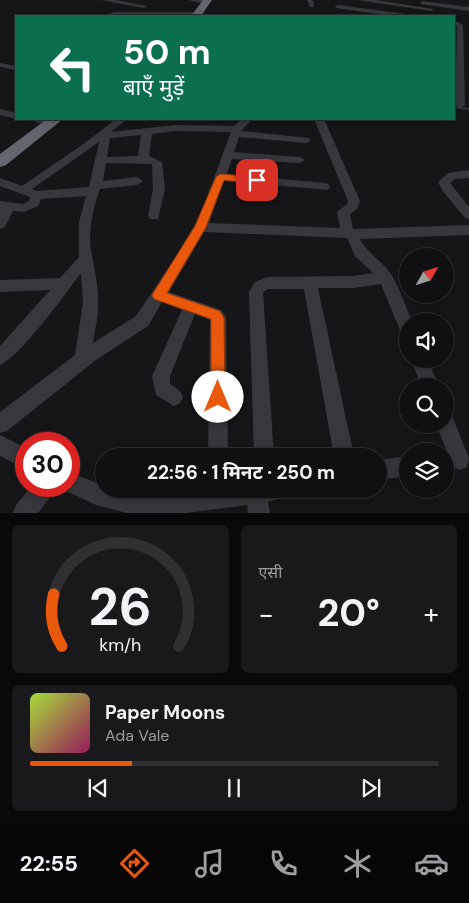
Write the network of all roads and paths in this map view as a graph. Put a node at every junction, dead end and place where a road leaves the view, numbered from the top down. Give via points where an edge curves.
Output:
1 (104, 0) edge
2 (152, 0) edge
3 (191, 0) edge
4 (344, 0) edge
5 (360, 0) edge
6 (207, 1) edge
7 (384, 1) edge
8 (403, 3) edge
9 (421, 4) edge
10 (144, 6) junction
11 (431, 9) dead end
12 (469, 9) edge
13 (355, 13) edge
14 (374, 14) edge
15 (110, 15) edge
16 (136, 15) edge
17 (197, 15) edge
18 (455, 22) edge
19 (457, 34) edge
20 (469, 44) edge
21 (457, 47) edge
22 (0, 65) edge
23 (15, 68) edge
24 (461, 76) edge
25 (460, 105) dead end
26 (0, 112) edge
27 (15, 116) edge
28 (55, 120) edge
29 (121, 120) edge
30 (318, 120) edge
31 (240, 127) edge
32 (147, 130) junction
33 (105, 135) junction
34 (305, 140) dead end
35 (228, 155) junction
36 (2, 159) edge
37 (144, 159) junction
38 (100, 160) junction
39 (300, 160) dead end
40 (469, 174) edge
41 (220, 177) junction
42 (137, 181) dead end
43 (0, 182) edge
44 (324, 187) dead end
45 (95, 189) junction
46 (22, 191) junction
47 (36, 195) junction
48 (5, 206) edge
49 (469, 215) edge
50 (154, 216) dead end
51 (0, 224) edge
52 (200, 227) junction
53 (469, 230) edge
54 (349, 233) junction
55 (85, 259) junction
56 (385, 277) junction
57 (310, 283) junction
58 (65, 284) junction
59 (0, 286) edge
60 (159, 295) junction
61 (191, 306) junction
62 (401, 313) edge
63 (0, 357) edge
64 (83, 359) junction
65 (174, 397) dead end
66 (0, 424) edge
67 (449, 433) edge
68 (1, 448) edge
69 (218, 448) edge
70 (264, 448) edge
71 (342, 448) edge
72 (15, 454) edge
73 (458, 460) edge
74 (80, 488) edge
75 (37, 497) edge
76 (205, 498) edge
77 (179, 508) edge
78 (24, 513) edge

1 - 10 street
2 - 10 street
3 - 6 street
4 - 13 street via 337,10
5 - 7 street
6 - 17 highway
7 - 8 street
8 - 9 street
9 - 11 street
9 - 12 street
10 - 16 street
13 - 14 street
15 - 16 street
18 - 19 street via 460,25
19 - 21 street
20 - 21 street
21 - 24 street
22 - 23 street
24 - 25 street
26 - 27 street
28 - 36 highway
29 - 33 street
30 - 54 street via 354,201 353,206 343,212
31 - 32 street
31 - 34 street
31 - 35 street
32 - 33 street
32 - 37 street
33 - 38 street
33 - 46 street
35 - 39 street
35 - 41 street
37 - 38 street
37 - 50 street via 157,162 159,189
38 - 45 street
40 - 49 street via 452,176 444,182
41 - 44 street
41 - 52 street
42 - 45 street
43 - 46 street
45 - 47 street
45 - 55 street via 86,222
46 - 47 street
47 - 48 street via 29,207
48 - 51 street
52 - 54 street
52 - 60 street
53 - 54 street
54 - 56 street via 360,252
55 - 58 street
55 - 64 street via 91,303
56 - 57 street
56 - 62 street
57 - 70 street via 261,284 256,292
57 - 71 street
58 - 59 street
58 - 63 street
60 - 61 street
60 - 64 street via 142,321
61 - 65 street via 161,376 162,389
61 - 69 street via 218,318
64 - 66 street
67 - 73 street
68 - 72 street
74 - 77 street via 92,495 142,506
75 - 78 street
76 - 77 street

